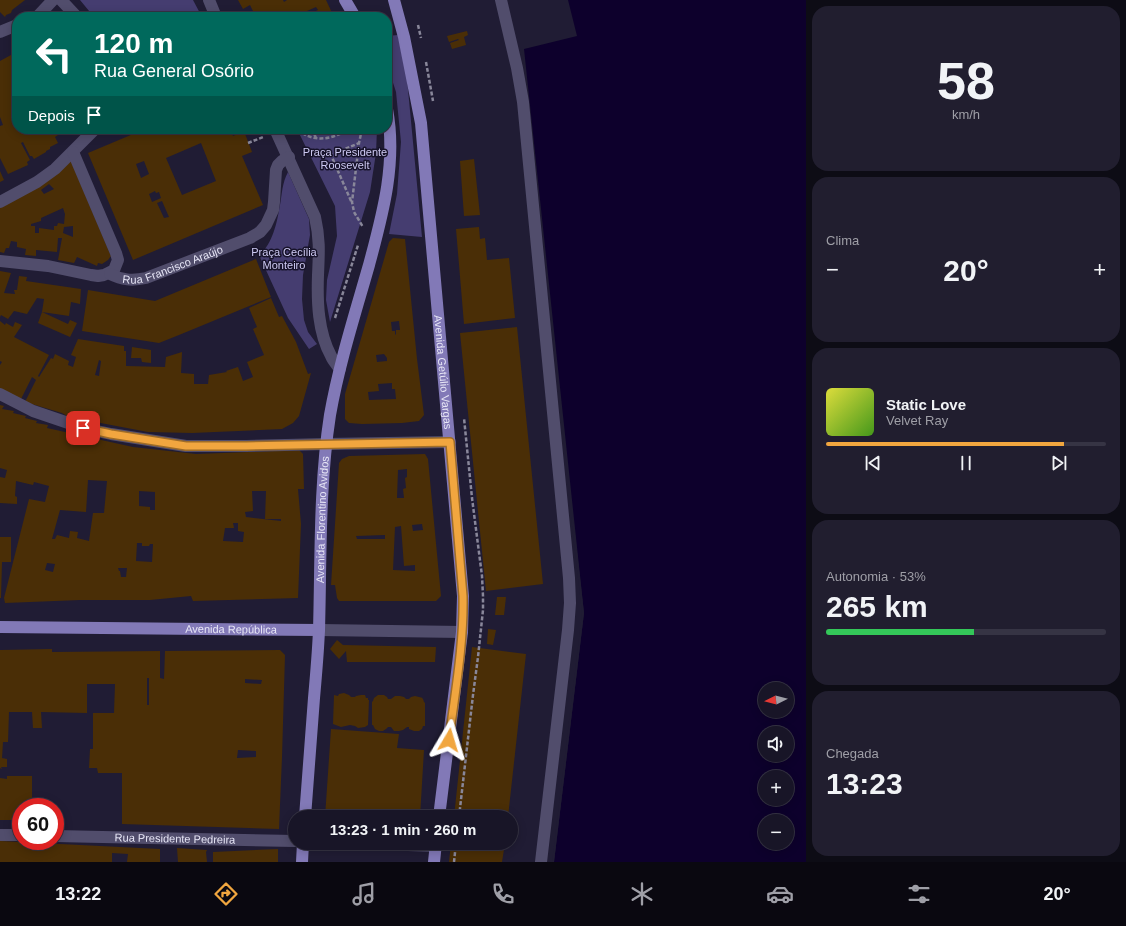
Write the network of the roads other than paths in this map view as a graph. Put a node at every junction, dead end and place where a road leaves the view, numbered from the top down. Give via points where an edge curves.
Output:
1 (53, 0) edge
2 (62, 0) edge
3 (209, 0) edge
4 (345, 0) edge
5 (394, 0) edge
6 (501, 0) edge
7 (42, 12) edge
8 (73, 12) edge
9 (214, 12) edge
10 (352, 12) edge
11 (12, 27) edge
12 (0, 32) edge
13 (90, 134) edge
14 (278, 134) edge
15 (390, 134) edge
16 (73, 152) junction
17 (289, 157) junction
18 (0, 202) edge
19 (0, 261) edge
20 (110, 274) junction
21 (340, 369) junction
22 (0, 394) edge
23 (450, 442) junction
24 (327, 444) junction
25 (0, 627) edge
26 (319, 630) junction
27 (462, 632) junction
28 (306, 810) edge
29 (440, 810) edge
30 (0, 835) edge
31 (12, 835) edge
32 (64, 836) edge
33 (288, 841) edge
34 (303, 850) edge
35 (435, 850) edge
36 (302, 862) edge
37 (434, 862) edge
38 (541, 862) edge

1 - 7 street
2 - 8 street
3 - 9 street
4 - 10 main road
5 - 23 main road, Avenida Getúlio Vargas via 421,122
6 - 38 street via 523,102 569,578 568,630
11 - 12 street
13 - 16 street
14 - 17 street
15 - 21 main road, Avenida Florentino Avidos via 390,166 381,222
16 - 18 street via 37,182
16 - 20 street via 116,253 116,267
17 - 20 street, Rua Francisco Araújo via 282,161 276,170 272,210 260,232 146,278 127,280
17 - 21 street via 319,231 318,312 326,346
19 - 20 street, Rua Francisco Araújo via 48,266 91,275
21 - 24 main road, Avenida Florentino Avidos
22 - 24 street via 33,411 83,428 186,446
23 - 24 street
23 - 27 main road, Avenida Getúlio Vargas via 463,596
24 - 26 main road, Avenida Florentino Avidos via 323,477
25 - 26 main road, Avenida República
26 - 27 street, Avenida República
26 - 28 main road, Avenida Florentino Avidos
27 - 29 main road, Avenida Getúlio Vargas
30 - 31 street
32 - 33 street, Rua Presidente Pedreira
34 - 36 main road
35 - 37 main road

